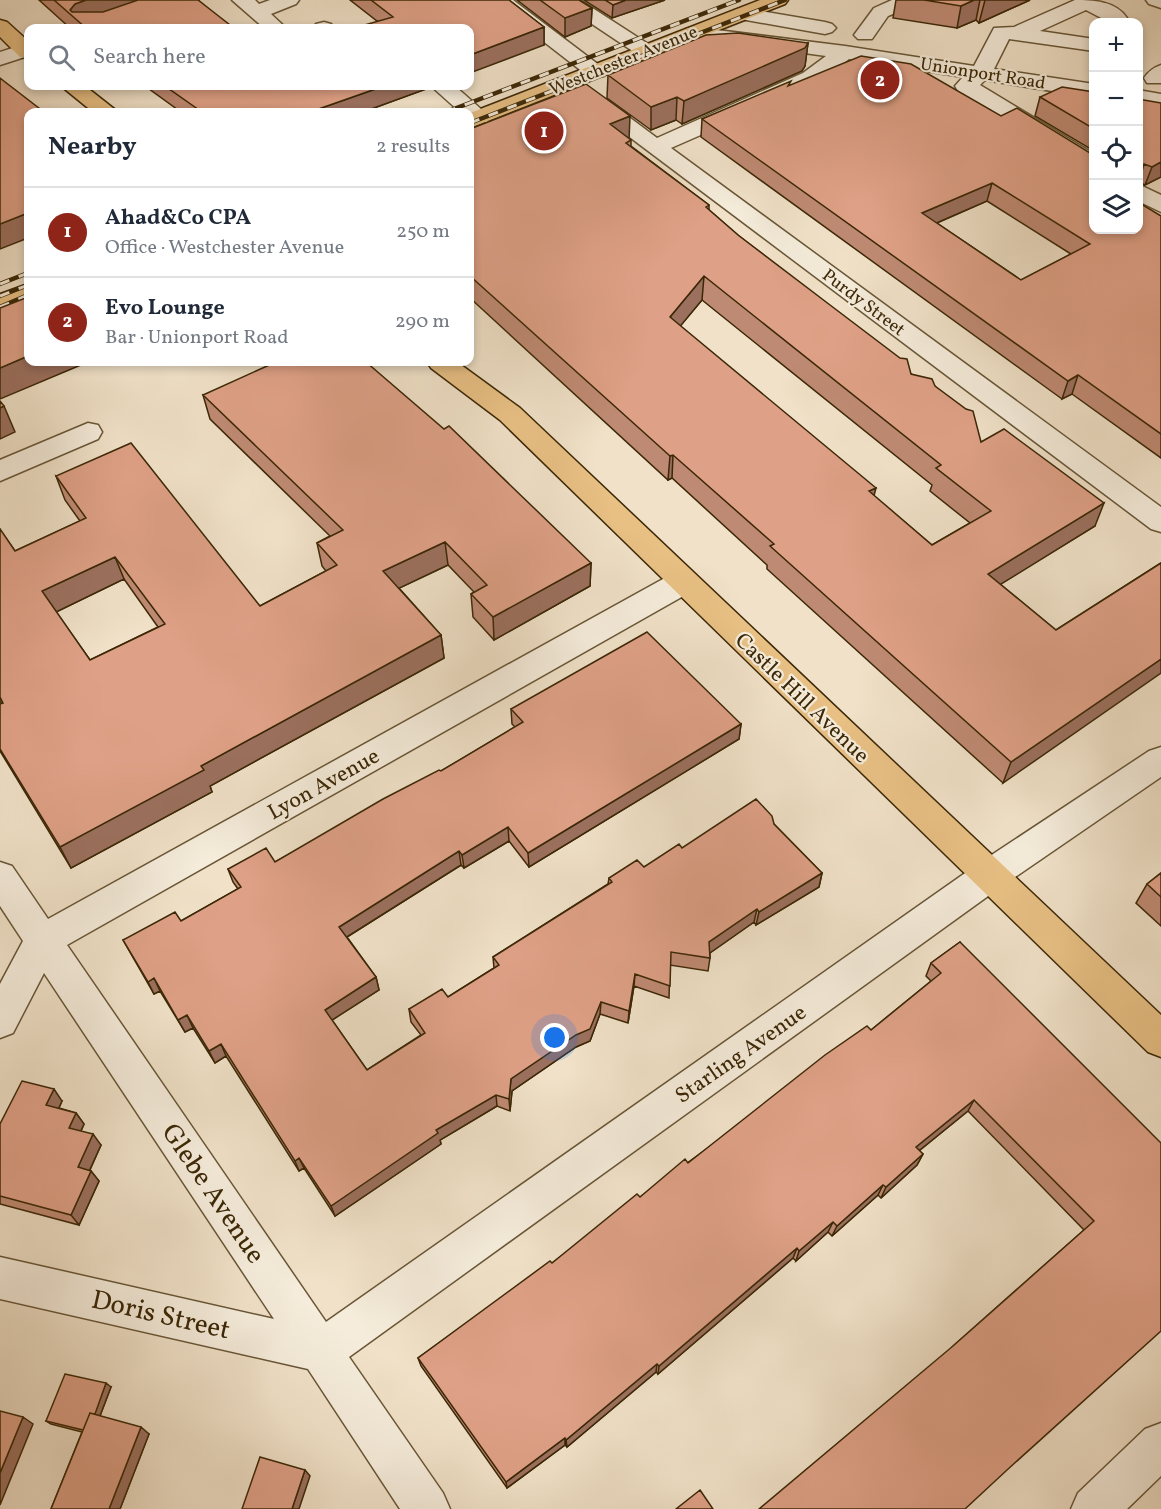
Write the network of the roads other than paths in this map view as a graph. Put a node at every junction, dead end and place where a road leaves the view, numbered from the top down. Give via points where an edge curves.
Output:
1 (289, 0) edge
2 (486, 0) edge
3 (500, 0) edge
4 (566, 0) edge
5 (778, 0) edge
6 (910, 0) edge
7 (1156, 0) edge
8 (1161, 2) edge
9 (249, 6) edge
10 (742, 14) junction
11 (1117, 18) edge
12 (271, 24) edge
13 (0, 26) edge
14 (693, 33) junction
15 (1017, 34) junction
16 (865, 35) junction
17 (1089, 44) edge
18 (24, 47) edge
19 (560, 47) junction
20 (24, 51) edge
21 (648, 51) junction
22 (845, 52) junction
23 (0, 59) edge
24 (1038, 61) dead end
25 (987, 64) junction
26 (596, 71) junction
27 (567, 82) junction
28 (77, 90) edge
29 (446, 90) edge
30 (1089, 90) edge
31 (1143, 98) edge
32 (1161, 101) edge
33 (102, 108) edge
34 (463, 108) edge
35 (474, 119) edge
36 (654, 147) junction
37 (1089, 161) edge
38 (1143, 194) edge
39 (1161, 205) edge
40 (24, 294) edge
41 (0, 303) edge
42 (445, 366) edge
43 (468, 366) edge
44 (510, 414) junction
45 (88, 432) dead end
46 (0, 471) edge
47 (1161, 522) edge
48 (683, 582) junction
49 (1161, 760) edge
50 (990, 875) junction
51 (0, 877) edge
52 (42, 940) junction
53 (0, 1021) edge
54 (1161, 1040) edge
55 (0, 1278) edge
56 (321, 1351) junction
57 (1161, 1445) edge
58 (427, 1509) edge
59 (1094, 1509) edge

1 - 9 street
2 - 19 street via 526,30
3 - 19 street
4 - 21 street via 596,20 609,22
5 - 10 main road, Westchester Avenue
6 - 16 street via 881,12
7 - 8 street
9 - 12 street
10 - 14 main road, Westchester Avenue
10 - 16 street, Unionport Road
11 - 15 street via 1087,2
13 - 18 main road
14 - 21 main road, Westchester Avenue
14 - 22 street, Unionport Road
15 - 17 street
15 - 25 street via 1000,32
16 - 25 street, Unionport Road
19 - 26 street
20 - 23 street
21 - 26 main road, Westchester Avenue
22 - 25 street, Unionport Road
22 - 36 street via 811,78
24 - 25 street, Unionport Road
25 - 30 street, Unionport Road
25 - 37 street via 966,86
26 - 27 main road, Westchester Avenue
27 - 35 main road, Westchester Avenue
27 - 36 street, Purdy Street
28 - 33 main road
29 - 34 street
31 - 32 street
36 - 47 street, Purdy Street
38 - 39 street
40 - 41 main road
42 - 44 main road, Castle Hill Avenue
43 - 44 main road
44 - 48 main road, Castle Hill Avenue
45 - 46 street
48 - 50 main road, Castle Hill Avenue
48 - 52 street, Lyon Avenue
49 - 50 street, Starling Avenue
50 - 54 main road, Castle Hill Avenue
50 - 56 street, Starling Avenue
51 - 52 street, Glebe Avenue
52 - 53 street
52 - 56 street, Glebe Avenue
55 - 56 street, Doris Street
56 - 58 street, Glebe Avenue
57 - 59 street

